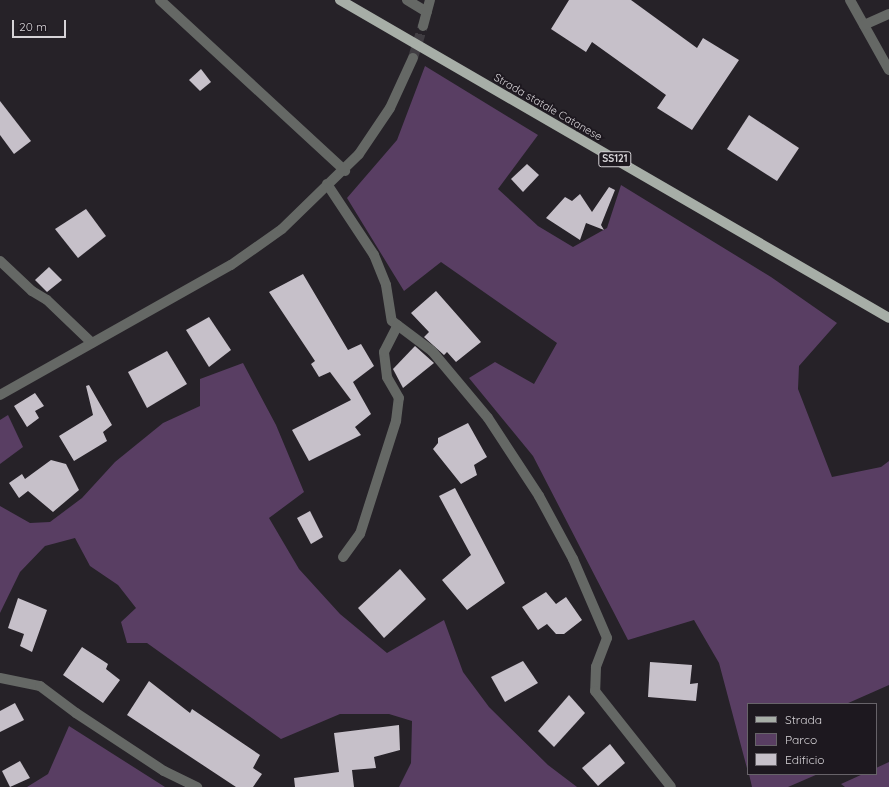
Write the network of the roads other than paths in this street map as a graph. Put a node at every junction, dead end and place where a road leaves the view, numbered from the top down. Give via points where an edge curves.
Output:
1 (160, 0) edge
2 (340, 0) edge
3 (407, 0) edge
4 (430, 0) edge
5 (850, 0) edge
6 (427, 12) junction
7 (889, 14) edge
8 (864, 25) junction
9 (423, 26) tunnel mouth
10 (413, 58) tunnel mouth
11 (889, 70) edge
12 (344, 171) junction
13 (327, 184) junction
14 (0, 261) edge
15 (889, 318) edge
16 (398, 325) junction
17 (92, 343) junction
18 (0, 395) edge
19 (343, 557) dead end
20 (0, 678) edge
21 (197, 787) edge
22 (671, 787) edge

1 - 12 street
2 - 15 main road, Strada statale Catanese / SS121
3 - 6 street
4 - 6 street
5 - 8 street
6 - 9 street
7 - 8 street
8 - 11 street
10 - 12 street via 390,108 359,154
12 - 13 street
13 - 16 street via 374,255 386,285 392,321
13 - 17 street via 282,229 230,265
14 - 17 street via 32,291 47,300
16 - 19 street via 384,352 387,377 399,398 396,421 360,534
16 - 22 street via 432,351 488,418 539,496 573,559 607,638 596,667 595,691
17 - 18 street
20 - 21 street via 40,686 164,771

